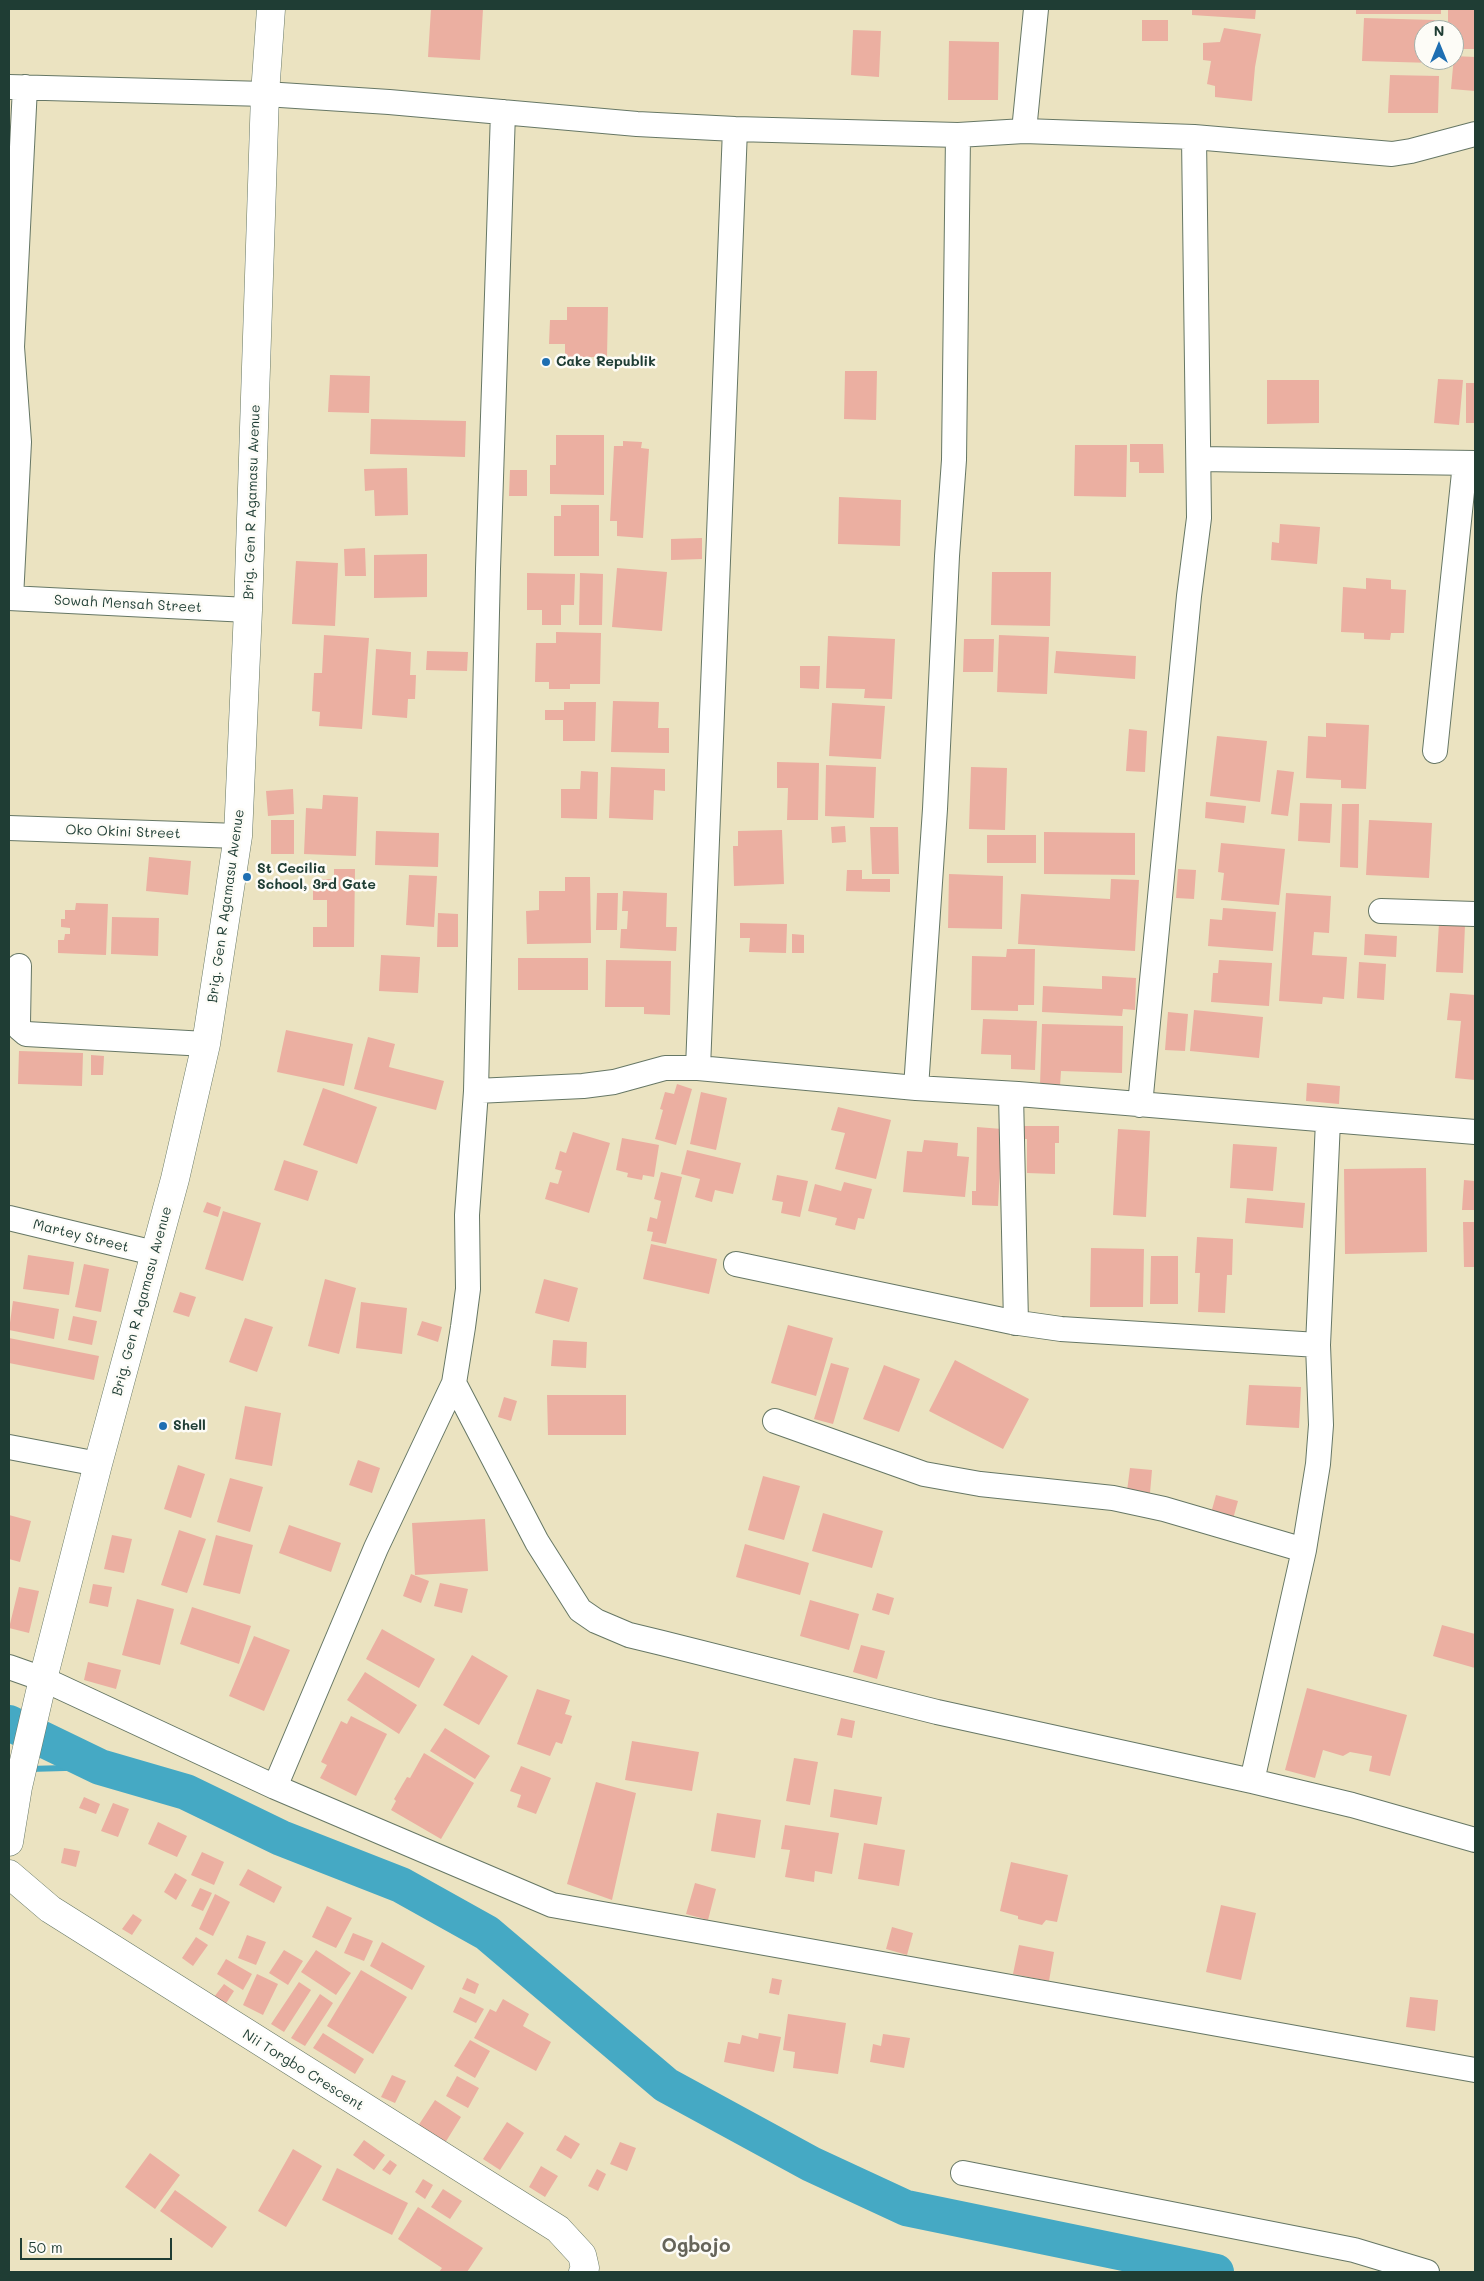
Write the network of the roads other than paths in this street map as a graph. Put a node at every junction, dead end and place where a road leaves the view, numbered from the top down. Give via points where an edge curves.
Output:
1 (271, 9) edge
2 (1036, 9) edge
3 (17, 87) edge
4 (265, 94) junction
5 (503, 112) junction
6 (735, 130) junction
7 (1024, 131) junction
8 (958, 134) junction
9 (1475, 134) edge
10 (1194, 136) junction
11 (10, 347) edge
12 (1199, 459) junction
13 (1470, 463) edge
14 (10, 598) edge
15 (248, 610) junction
16 (1435, 751) dead end
17 (9, 828) edge
18 (238, 836) junction
19 (1381, 910) dead end
20 (1475, 914) edge
21 (19, 966) dead end
22 (206, 1044) junction
23 (698, 1068) junction
24 (916, 1088) junction
25 (476, 1091) junction
26 (1011, 1094) junction
27 (1140, 1105) junction
28 (1328, 1122) junction
29 (1475, 1132) edge
30 (9, 1218) edge
31 (154, 1254) junction
32 (736, 1264) dead end
33 (1016, 1323) junction
34 (1318, 1345) junction
35 (454, 1383) junction
36 (775, 1421) dead end
37 (9, 1447) edge
38 (98, 1464) junction
39 (1304, 1550) junction
40 (9, 1667) edge
41 (41, 1686) junction
42 (1252, 1781) junction
43 (275, 1788) junction
44 (1475, 1840) edge
45 (9, 1842) edge
46 (9, 1874) edge
47 (1475, 2070) edge
48 (963, 2173) dead end
49 (583, 2272) edge
50 (1427, 2272) edge

1 - 4 street, Brig. Gen R Agamasu Avenue
2 - 7 street
3 - 4 street
3 - 11 street
4 - 5 street
4 - 15 street, Brig. Gen R Agamasu Avenue
5 - 6 street
5 - 25 street
6 - 8 street
6 - 23 street
7 - 8 street
7 - 10 street
8 - 24 street via 954,460
9 - 10 street via 1392,154
10 - 12 street
11 - 14 street via 19,442
12 - 13 street
12 - 27 street via 1199,518
13 - 16 street
14 - 15 street, Sowah Mensah Street
15 - 18 street, Brig. Gen R Agamasu Avenue
17 - 18 street, Oko Okini Street
18 - 22 street, Brig. Gen R Agamasu Avenue
19 - 20 street
21 - 22 street via 18,1023 26,1034
22 - 31 street, Brig. Gen R Agamasu Avenue
23 - 24 street
23 - 25 street via 665,1068 614,1082 583,1086
24 - 26 street
25 - 35 street via 467,1215 468,1289
26 - 27 street
26 - 33 street
27 - 28 street
28 - 29 street
28 - 34 street
30 - 31 street, Martey Street
31 - 38 street, Brig. Gen R Agamasu Avenue
32 - 33 street
33 - 34 street via 1061,1329
34 - 39 street via 1321,1425
35 - 42 street via 537,1542 580,1610 596,1621 629,1635 918,1707
35 - 43 street via 376,1548
36 - 39 street via 924,1474 980,1484 1113,1498 1164,1509
37 - 38 street
38 - 41 street, Brig. Gen R Agamasu Avenue
39 - 42 street
40 - 41 street
41 - 43 street
41 - 45 street, Brig. Gen R Agamasu Avenue
42 - 44 street
43 - 47 street via 552,1905
46 - 49 street, Nii Torgbo Crescent via 50,1909 558,2229 582,2255
48 - 50 street via 1354,2250

